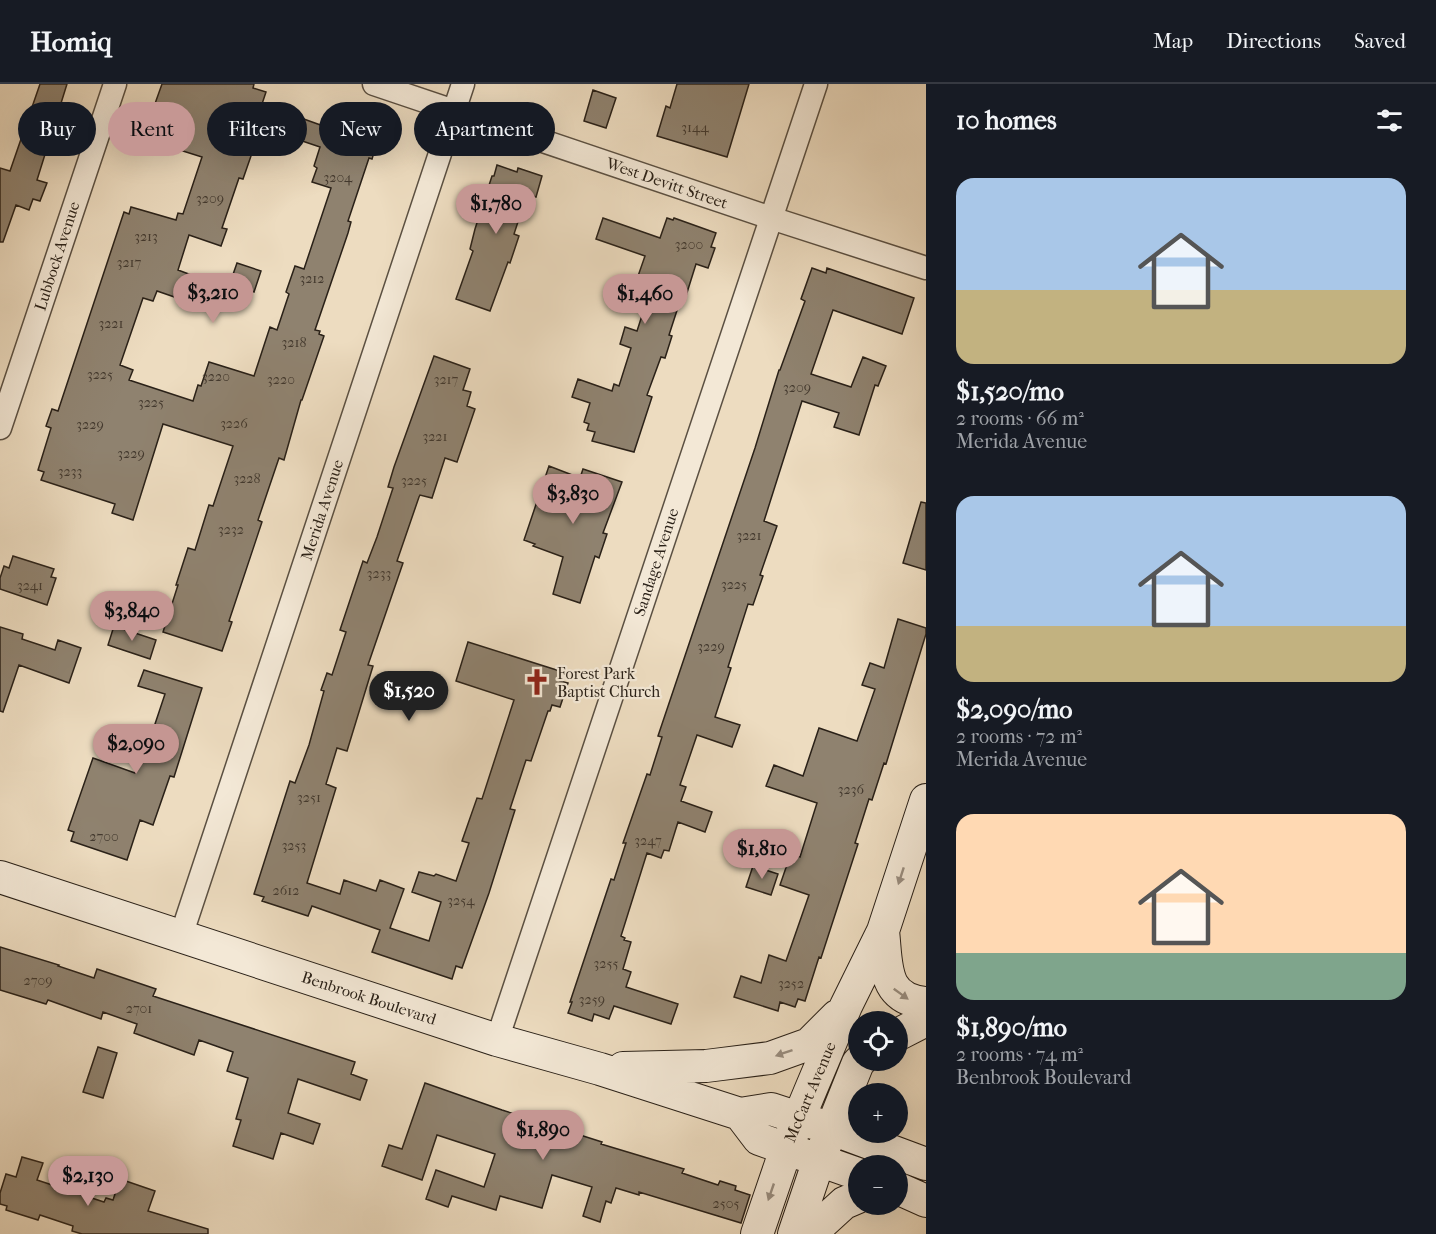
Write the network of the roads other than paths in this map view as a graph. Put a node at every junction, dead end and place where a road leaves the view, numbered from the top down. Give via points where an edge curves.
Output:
1 (115, 84) edge
2 (374, 84) edge
3 (463, 84) edge
4 (816, 84) edge
5 (429, 102) edge
6 (457, 102) edge
7 (555, 144) edge
8 (439, 156) edge
9 (771, 218) junction
10 (926, 268) edge
11 (0, 428) edge
12 (926, 800) edge
13 (0, 877) edge
14 (883, 931) junction
15 (181, 936) junction
16 (926, 1003) edge
17 (846, 1006) junction
18 (926, 1020) edge
19 (908, 1029) edge
20 (497, 1040) junction
21 (600, 1069) junction
22 (855, 1071) edge
23 (740, 1114) junction
24 (800, 1119) junction
25 (836, 1120) junction
26 (786, 1149) junction
27 (819, 1160) junction
28 (926, 1164) edge
29 (848, 1170) edge
30 (848, 1201) edge
31 (757, 1234) edge
32 (794, 1234) edge
33 (810, 1234) edge

1 - 11 street, Lubbock Avenue
2 - 5 street, West Devitt Street
3 - 6 street, Merida Avenue
4 - 9 street, Sandage Avenue
7 - 9 street, West Devitt Street
8 - 15 street, Merida Avenue
9 - 10 street, West Devitt Street
9 - 20 street, Sandage Avenue
12 -> 14 street, McCart Avenue
13 - 15 street, Benbrook Boulevard
14 -> 16 street via 888,980 902,996
14 - 17 street, McCart Avenue
15 - 20 street, Benbrook Boulevard
17 -> 21 street via 809,1044 770,1058 706,1066
17 - 24 street, McCart Avenue
18 - 19 street
20 - 21 street, Benbrook Boulevard
21 - 23 street, Benbrook Boulevard
22 - 25 street
23 - 24 street, Benbrook Boulevard via 771,1110
23 - 26 street via 759,1139
24 - 25 street, Benbrook Boulevard
24 - 26 street, McCart Avenue
25 - 27 street
25 - 28 street, Benbrook Boulevard
26 - 27 street
26 -> 31 street, McCart Avenue
27 - 29 street
27 - 32 street
30 - 33 street

